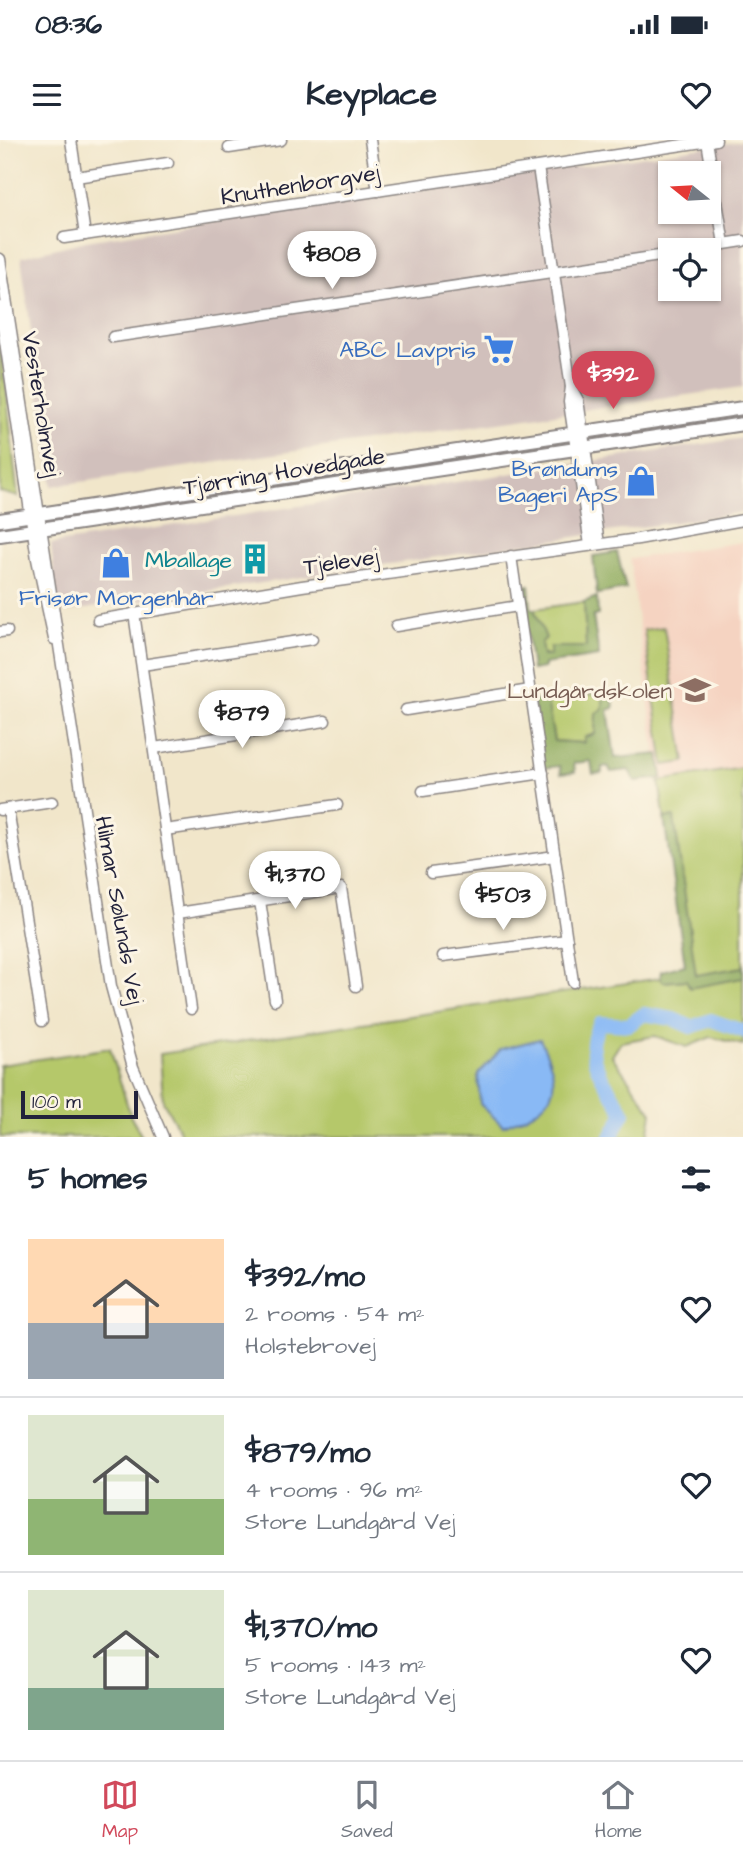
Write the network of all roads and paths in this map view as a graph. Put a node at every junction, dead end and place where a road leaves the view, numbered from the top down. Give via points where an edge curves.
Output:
1 (71, 140) edge
2 (281, 140) edge
3 (370, 140) edge
4 (711, 141) edge
5 (650, 144) edge
6 (229, 148) dead end
7 (168, 163) dead end
8 (538, 167) junction
9 (76, 177) junction
10 (378, 191) junction
11 (85, 235) junction
12 (64, 238) dead end
13 (743, 241) edge
14 (658, 256) edge
15 (0, 259) edge
16 (554, 274) junction
17 (0, 307) edge
18 (113, 337) dead end
19 (743, 408) edge
20 (743, 424) edge
21 (578, 433) junction
22 (580, 448) junction
23 (36, 515) junction
24 (0, 520) edge
25 (743, 520) edge
26 (38, 529) junction
27 (0, 535) edge
28 (594, 545) junction
29 (511, 556) junction
30 (518, 606) junction
31 (134, 613) junction
32 (98, 620) dead end
33 (396, 626) dead end
34 (312, 639) dead end
35 (142, 665) junction
36 (530, 690) junction
37 (406, 710) dead end
38 (326, 721) dead end
39 (154, 748) junction
40 (542, 773) junction
41 (423, 792) dead end
42 (52, 802) dead end
43 (337, 805) dead end
44 (4, 809) edge
45 (166, 830) junction
46 (555, 856) junction
47 (431, 873) dead end
48 (260, 901) junction
49 (178, 913) junction
50 (567, 940) junction
51 (443, 956) dead end
52 (573, 982) dead end
53 (356, 986) dead end
54 (275, 999) dead end
55 (191, 1009) dead end
56 (42, 1021) dead end
57 (163, 1137) edge

1 - 9 street
2 - 6 street
3 - 10 street
4 - 5 street, Knuthenborgvej
4 - 13 street, Knuthenborgvej via 724,244
5 - 8 street, Knuthenborgvej
7 - 9 street
8 - 10 street, Knuthenborgvej
8 - 16 street
9 - 11 street
10 - 11 street, Knuthenborgvej
11 - 12 street, Knuthenborgvej
14 - 16 street
15 - 23 street, Vesterholmvej
16 - 18 street
16 - 21 street via 571,387 578,400
17 - 23 street, Vesterholmvej
19 - 21 main road, Tjørring Hovedgade
20 - 22 main road, Tjørring Hovedgade
21 - 22 street
21 - 23 main road, Tjørring Hovedgade
22 - 26 main road, Tjørring Hovedgade
22 - 28 street
23 - 24 main road, Tjørring Hovedgade
23 - 26 street, Vesterholmvej
25 - 28 street, Tjelevej
26 - 27 main road, Tjørring Hovedgade
26 - 57 street, Hilmar Sølunds Vej via 115,1003 136,1076
28 - 29 street, Tjelevej
29 - 30 street
29 - 31 street, Tjelevej
30 - 33 street
30 - 36 street
31 - 32 street, Tjelevej
31 - 35 street
34 - 35 street
35 - 39 street
36 - 37 street
36 - 40 street
38 - 39 street
39 - 45 street
40 - 41 street
40 - 46 street
42 - 44 street
43 - 45 street
44 - 56 street
45 - 49 street
46 - 47 street
46 - 50 street
48 - 49 street
48 - 53 street via 341,888
48 - 54 street
49 - 55 street
50 - 51 street
50 - 52 street

